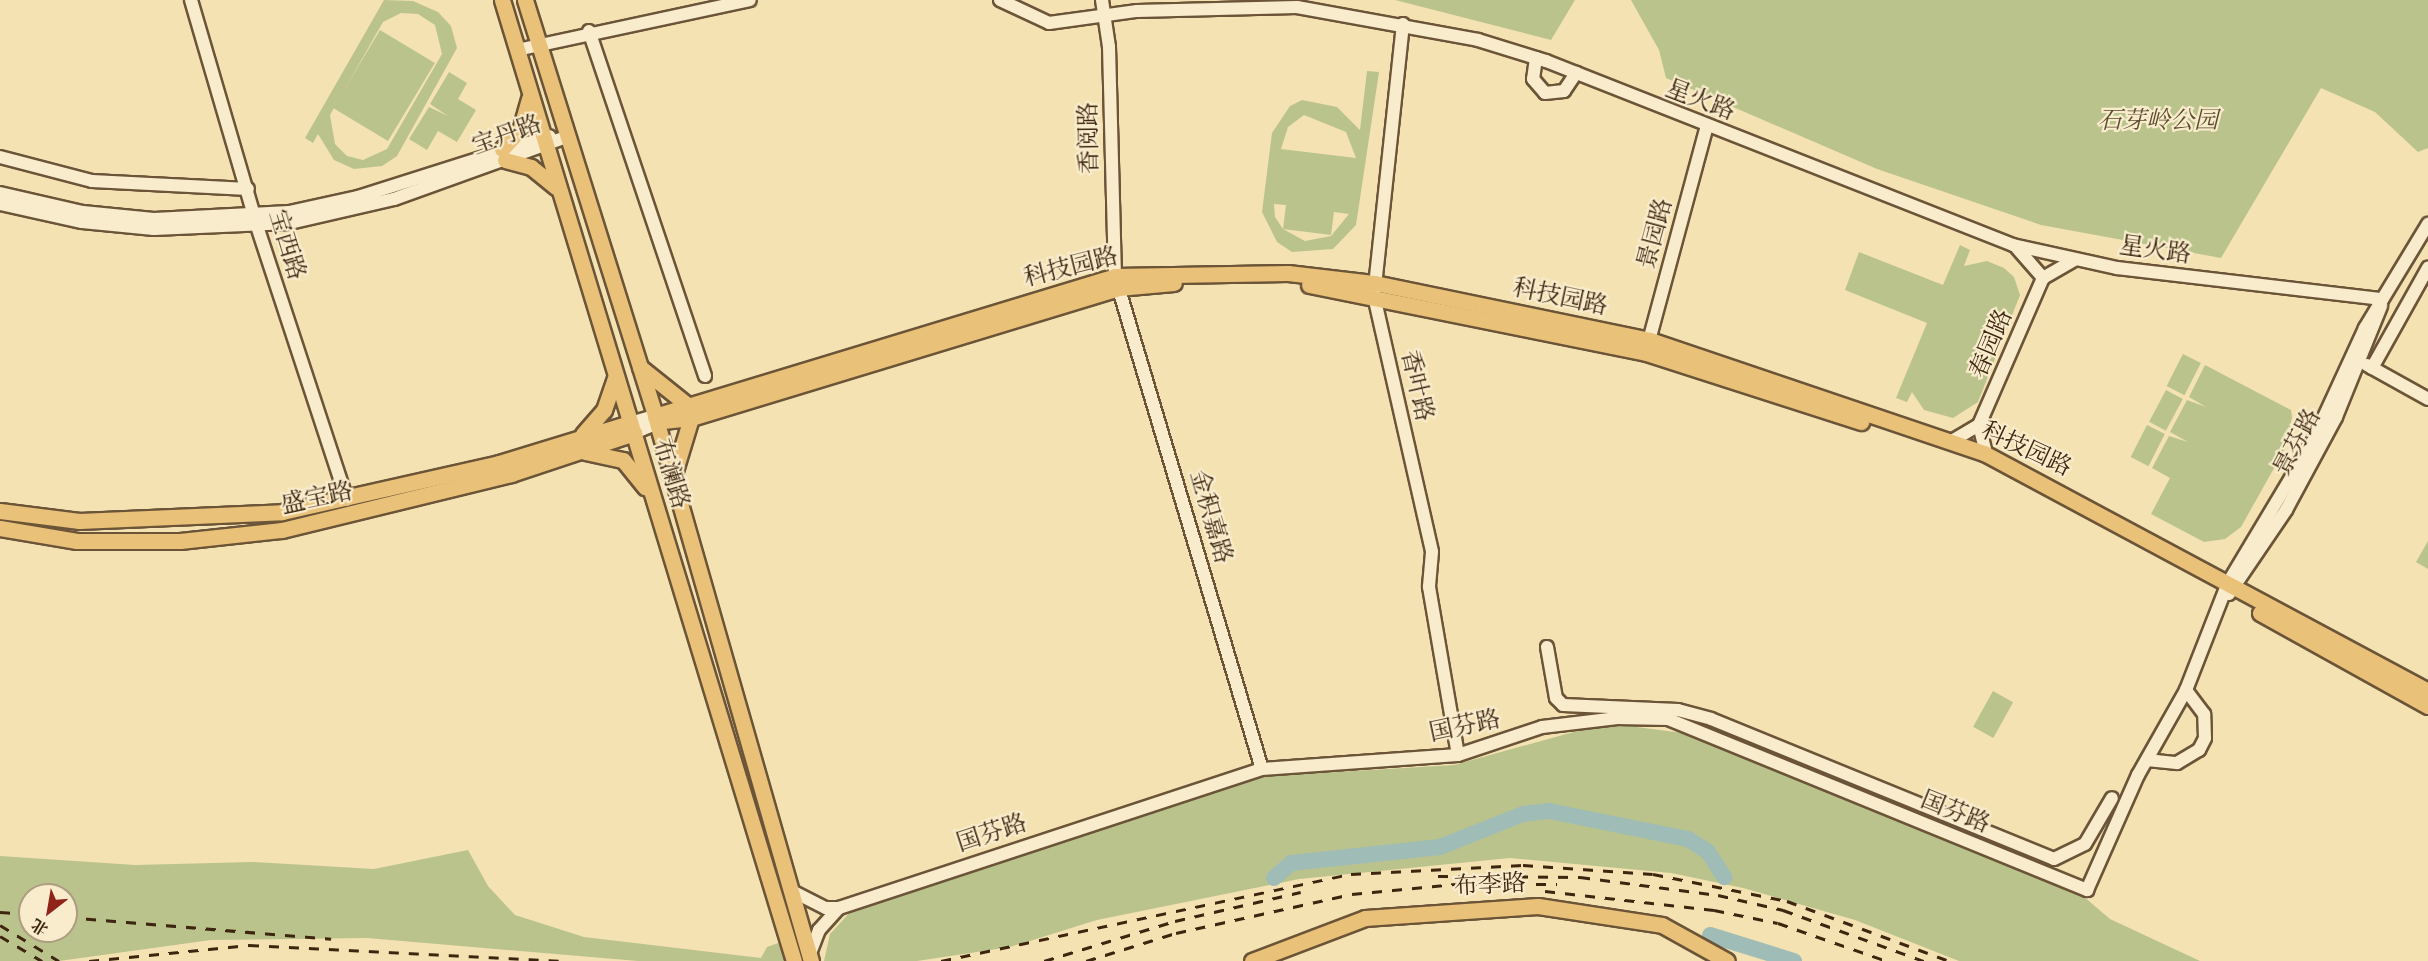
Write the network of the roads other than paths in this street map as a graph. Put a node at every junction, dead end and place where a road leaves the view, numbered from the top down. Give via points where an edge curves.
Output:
1 (191, 0) edge
2 (502, 0) edge
3 (525, 0) edge
4 (750, 0) edge
5 (1000, 0) edge
6 (1102, 0) edge
7 (1106, 17) junction
8 (1403, 24) junction
9 (589, 31) junction
10 (539, 43) junction
11 (517, 50) junction
12 (1536, 58) junction
13 (1576, 73) junction
14 (529, 92) junction
15 (1707, 126) junction
16 (566, 137) junction
17 (544, 141) junction
18 (503, 155) junction
19 (0, 157) edge
20 (248, 189) junction
21 (560, 192) junction
22 (0, 193) edge
23 (0, 204) edge
24 (256, 221) junction
25 (2428, 224) edge
26 (2013, 244) junction
27 (2075, 260) junction
28 (2428, 268) edge
29 (2043, 278) junction
30 (1116, 282) junction
31 (1374, 289) junction
32 (2382, 299) junction
33 (1648, 346) junction
34 (2361, 361) junction
35 (635, 362) junction
36 (2372, 368) junction
37 (616, 376) junction
38 (705, 376) dead end
39 (2428, 399) edge
40 (688, 411) junction
41 (656, 420) junction
42 (1979, 425) junction
43 (632, 428) junction
44 (572, 438) junction
45 (1952, 441) junction
46 (579, 452) junction
47 (1986, 454) junction
48 (648, 480) junction
49 (672, 480) junction
50 (347, 500) junction
51 (657, 508) junction
52 (0, 511) edge
53 (0, 528) edge
54 (2231, 589) junction
55 (1547, 647) dead end
56 (2186, 690) junction
57 (2428, 691) edge
58 (2428, 706) edge
59 (1458, 754) junction
60 (2147, 760) junction
61 (1262, 769) junction
62 (2112, 798) dead end
63 (2087, 890) joint
64 (792, 891) junction
65 (838, 908) junction
66 (810, 959) edge
67 (794, 961) edge
68 (1252, 961) edge
69 (1727, 961) edge

1 - 20 street, 宝西路
2 - 11 main road, 布澜路
3 - 10 main road, 布澜路
4 - 9 street
5 - 7 street, 星火路 via 1049,23
6 - 7 street, 香阅路
7 - 8 street, 星火路 via 1196,8 1297,7
7 - 30 street, 香阅路
8 - 12 street, 星火路
8 - 31 street, 香叶路
9 - 10 street
9 - 38 street
10 - 11 street
10 - 16 main road, 布澜路
11 - 14 main road, 布澜路
12 - 13 street, 星火路
12 - 13 street via 1533,78 1545,93 1564,92
13 - 15 street, 星火路
14 - 17 main road, 布澜路
14 - 18 main road via 526,118
15 - 26 street, 星火路
15 - 33 street, 景园路
16 - 17 street, 宝丹路
16 - 35 main road, 布澜路
17 - 18 street, 宝丹路
17 - 21 main road, 布澜路
18 - 21 main road via 543,173
18 - 24 street, 宝丹路 via 358,197
19 - 20 street via 92,181
20 - 24 street, 宝西路
21 - 37 main road, 布澜路
22 - 24 street, 宝丹路 via 121,217
23 - 24 street, 宝丹路 via 119,226
24 - 50 street, 宝西路
25 - 32 street, 景芬路
26 - 27 street, 星火路
26 - 29 street via 2030,257
27 - 29 street
27 - 32 street, 星火路
28 - 36 street
29 - 42 street, 春园路
30 - 31 main road, 科技园路 via 1251,279
30 - 40 main road, 科技园路
30 - 61 street, 金积嘉路
31 - 33 main road, 科技园路
31 - 59 street, 香叶路 via 1432,552 1429,587
32 - 34 street, 景芬路 via 2379,322
32 - 54 street, 景芬路 via 2313,441
33 - 45 main road, 科技园路
33 - 54 main road, 科技园路 via 1974,459
34 - 36 street
34 - 54 street, 景芬路 via 2286,510
35 - 40 main road
35 - 41 main road, 布澜路
36 - 39 street
37 - 43 main road, 布澜路
37 - 44 main road via 600,417
40 - 41 main road, 科技园路
40 - 49 main road
41 - 43 street, 科技园路
41 - 49 main road, 布澜路
42 - 45 street
42 - 47 street
43 - 44 main road, 盛宝路
43 - 46 main road, 盛宝路
43 - 48 main road, 布澜路
44 - 50 main road, 盛宝路 via 499,463
45 - 47 main road, 科技园路
46 - 51 main road via 623,460
46 - 53 main road, 盛宝路 via 387,507 228,538 76,541
47 - 54 main road, 科技园路
48 - 49 main road
48 - 51 main road, 布澜路
49 - 64 main road, 布澜路
50 - 52 main road, 盛宝路 via 230,517 79,521
51 - 67 main road, 布澜路
54 - 56 street, 景芬路
54 - 57 main road, 科技园路
54 - 58 main road, 科技园路
55 - 62 street via 1556,698 1563,705 1678,710 1711,719 2054,859 2085,844
56 - 60 street, 景芬路
56 - 60 street via 2204,714 2199,750 2177,763
59 - 61 street, 国芬路
59 - 63 street, 国芬路 via 1585,719 1668,719
60 - 63 street, 景芬路
61 - 65 street, 国芬路
64 - 65 street
64 - 66 main road, 布澜路
65 - 66 street via 819,930
68 - 69 main road, 布李路 via 1365,918 1539,906 1662,925

